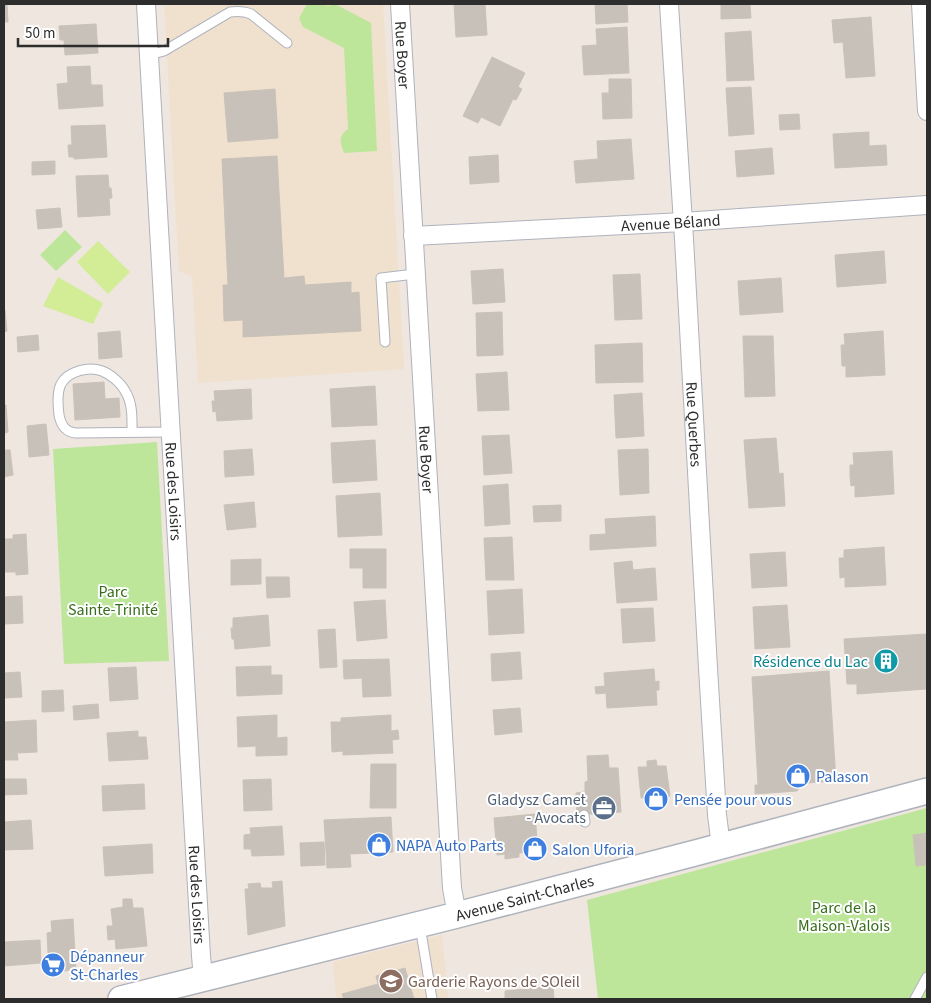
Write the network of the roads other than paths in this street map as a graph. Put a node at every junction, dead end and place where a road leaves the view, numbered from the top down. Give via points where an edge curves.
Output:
1 (146, 4) edge
2 (400, 4) edge
3 (669, 4) edge
4 (921, 4) edge
5 (288, 43) dead end
6 (149, 55) junction
7 (927, 111) edge
8 (927, 205) edge
9 (683, 222) junction
10 (413, 236) junction
11 (415, 274) junction
12 (385, 342) dead end
13 (132, 432) junction
14 (171, 432) junction
15 (927, 791) edge
16 (721, 846) junction
17 (457, 915) junction
18 (419, 925) junction
19 (927, 977) edge
20 (203, 978) junction
21 (121, 999) edge
22 (432, 999) edge
23 (915, 999) edge

1 - 6 street, Rue des Loisirs
2 - 10 street, Rue Boyer
3 - 9 street, Rue Querbes
4 - 7 street
5 - 6 lane via 251,14 237,11 164,51
6 - 14 street, Rue des Loisirs
8 - 9 street, Avenue Béland
9 - 10 street, Avenue Béland
9 - 16 street, Rue Querbes
10 - 11 street, Rue Boyer
11 - 12 lane via 381,278
11 - 17 street, Rue Boyer
13 - 13 lane via 71,433 65,429 61,423 58,395 64,380 81,371 106,372 120,384 130,400
13 - 14 lane
14 - 20 street, Rue des Loisirs
15 - 16 main road, Avenue Saint-Charles
16 - 17 main road, Avenue Saint-Charles
17 - 18 main road, Avenue Saint-Charles
18 - 20 main road, Avenue Saint-Charles
18 - 22 lane
19 - 23 lane
20 - 21 main road, Avenue Saint-Charles

